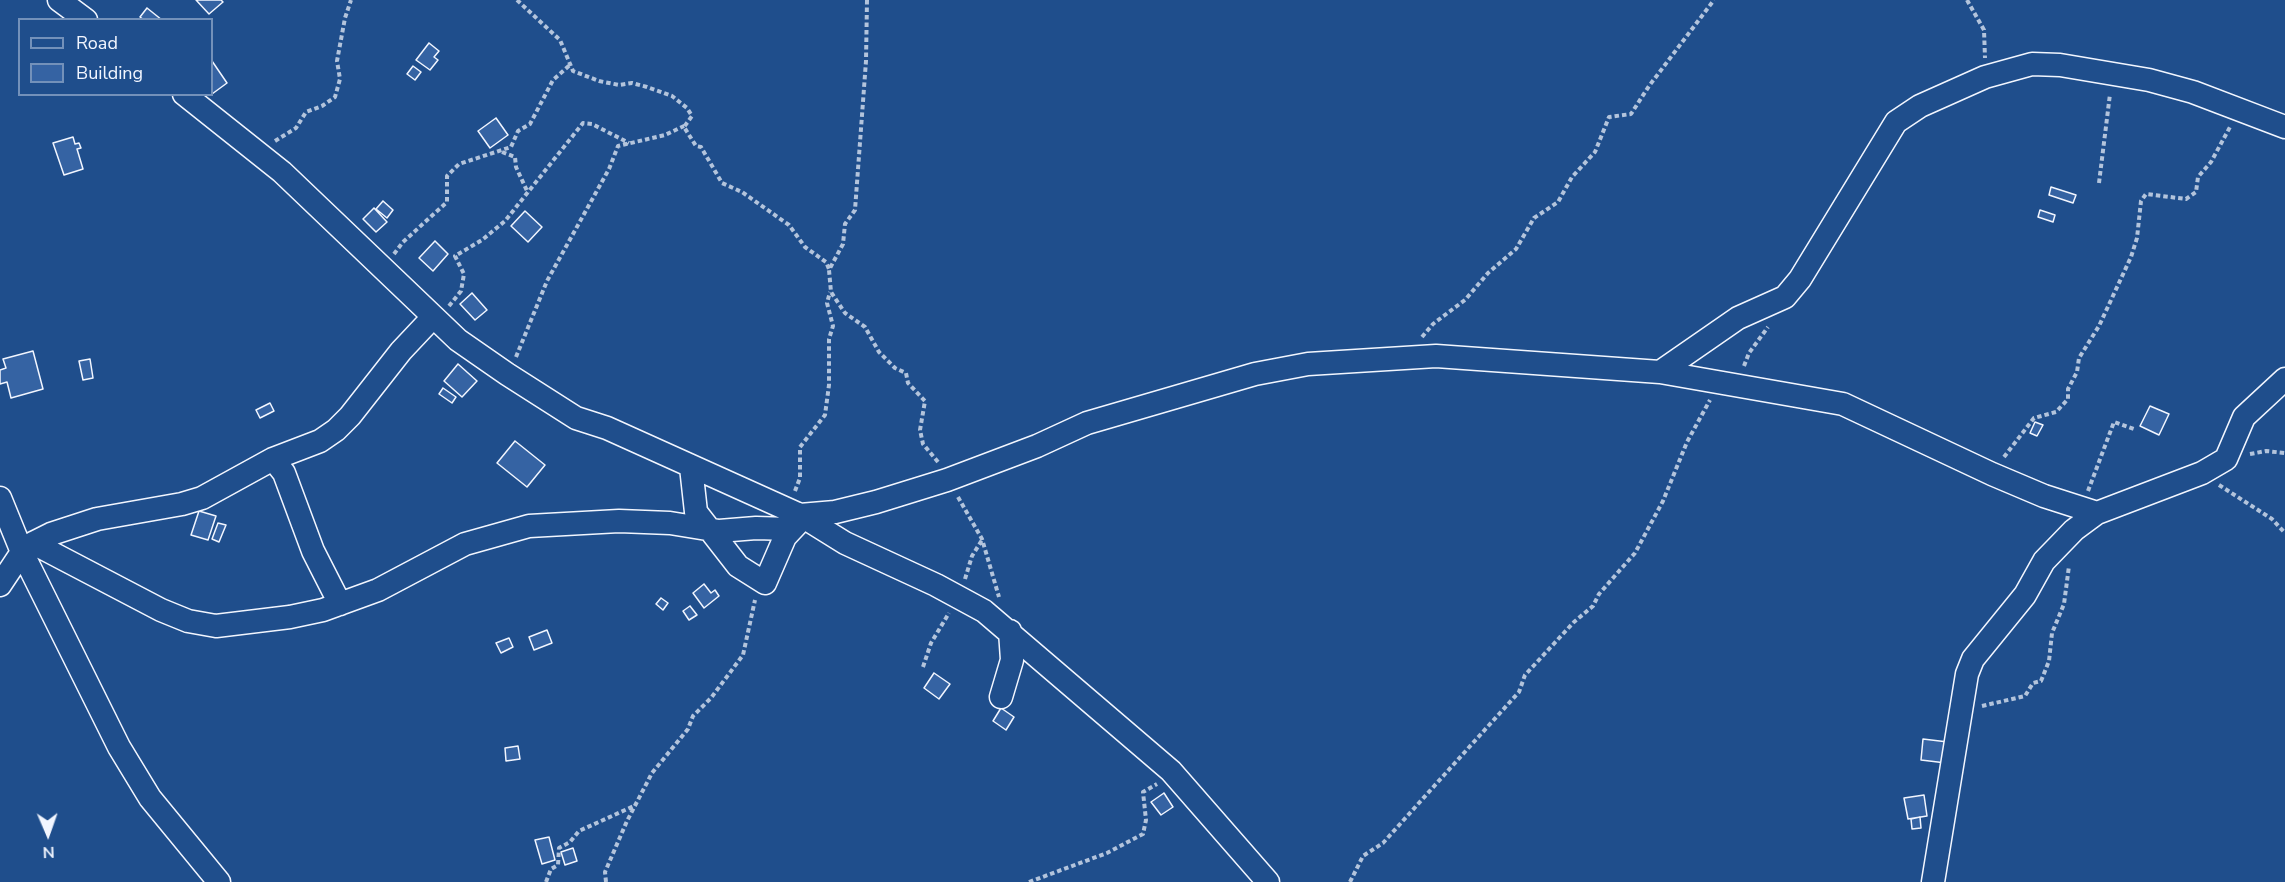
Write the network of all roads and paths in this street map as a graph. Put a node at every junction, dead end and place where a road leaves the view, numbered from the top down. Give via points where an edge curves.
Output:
1 (59, 0) edge
2 (351, 0) edge
3 (516, 0) edge
4 (867, 0) edge
5 (1714, 0) edge
6 (1967, 0) edge
7 (83, 18) edge
8 (570, 65) junction
9 (2115, 76) junction
10 (1985, 77) junction
11 (186, 96) edge
12 (2242, 113) junction
13 (690, 122) junction
14 (2285, 127) edge
15 (629, 143) junction
16 (501, 151) junction
17 (265, 158) junction
18 (2099, 183) dead end
19 (528, 194) junction
20 (381, 269) junction
21 (829, 270) junction
22 (831, 292) junction
23 (1785, 297) junction
24 (437, 320) junction
25 (1406, 357) junction
26 (1660, 372) junction
27 (507, 374) junction
28 (2285, 379) edge
29 (1725, 384) junction
30 (2134, 429) dead end
31 (2285, 453) edge
32 (273, 459) junction
33 (2226, 459) junction
34 (691, 467) junction
35 (2202, 473) junction
36 (1992, 474) junction
37 (947, 480) junction
38 (0, 498) edge
39 (2089, 511) junction
40 (796, 518) junction
41 (709, 530) junction
42 (2285, 532) edge
43 (982, 539) junction
44 (27, 547) junction
45 (2069, 564) dead end
46 (765, 583) junction
47 (0, 585) edge
48 (958, 596) junction
49 (340, 604) junction
50 (1010, 631) junction
51 (923, 667) dead end
52 (1001, 697) dead end
53 (1980, 706) dead end
54 (1171, 771) junction
55 (635, 806) junction
56 (219, 882) edge
57 (546, 882) edge
58 (606, 882) edge
59 (1029, 882) edge
60 (1268, 882) edge
61 (1350, 882) edge
62 (1933, 882) edge

1 - 7 street
2 - 17 path via 337,61 340,79 335,97 306,112 296,128 268,145
3 - 8 path via 560,40
4 - 21 path via 855,210 845,224 843,244
5 - 25 path via 1631,114 1609,117 1594,152 1572,177 1558,202 1534,218 1516,249 1488,273 1466,300 1434,324
6 - 10 path via 1984,30
8 - 13 path via 573,71 599,81 632,83 672,96 687,108 692,116
8 - 16 path via 553,80 530,124 518,131 510,147
9 - 10 street via 2060,65 2032,64
9 - 12 street via 2193,92
9 - 18 path via 2106,107
10 - 23 street via 1920,106 1896,122 1800,279
11 - 17 street
12 - 14 street
12 - 36 path via 2198,177 2196,192 2186,199 2146,194 2141,201 2131,257 2099,326 2079,358 2068,399 2056,412 2034,418
13 - 15 path via 665,135
13 - 21 path via 684,127 722,183 789,225 805,247 826,262
15 - 19 path via 583,123
15 - 27 path via 618,146 547,281
16 - 19 path via 515,157
16 - 20 path via 459,164 447,176 447,202 403,242
17 - 20 street
19 - 24 path via 506,221 455,256 464,274 461,291
20 - 24 street
21 - 22 path
22 - 37 path via 845,313 865,327 879,352 906,373 908,383 926,401 920,430 923,444 934,455
22 - 40 path via 826,303 833,326 825,415 800,447
23 - 26 street via 1738,318
23 - 29 path
24 - 27 street via 458,340
24 - 32 street via 400,351 336,430 320,441
25 - 26 street
25 - 37 street via 1308,363 1255,374 1087,423
26 - 29 street
27 - 34 street via 576,418
28 - 33 street via 2244,417
29 - 36 street via 1843,404
29 - 61 path via 1714,393 1687,442 1663,501 1635,553 1593,606 1525,675 1519,692 1383,843 1363,856
30 - 39 path via 2114,422
31 - 33 path via 2266,451
32 - 44 street via 202,498 97,519 51,534
32 - 49 street via 284,473 313,550
33 - 35 street
34 - 40 street
34 - 41 street via 694,505
35 - 39 street
35 - 42 path via 2272,519
36 - 39 street
37 - 40 street via 876,502
37 - 43 path
38 - 44 street
39 - 62 street via 2044,561 2025,595 1974,659 1967,674
40 - 41 street
40 - 46 street
40 - 48 street
41 - 46 street via 738,566
41 - 49 street via 670,523 619,521 518,528 465,544 403,578
43 - 48 path
43 - 50 path
44 - 47 street
44 - 49 street via 188,621 216,626 262,621
44 - 56 street via 119,747 150,798
45 - 53 path via 2064,604 2052,633 2049,661 2041,681 2032,683 2025,696
46 - 55 path via 753,604 743,656 662,757
48 - 50 street
48 - 51 path via 931,643
50 - 52 street via 1011,660
50 - 54 street
54 - 59 path via 1143,792 1143,834 1107,853
54 - 60 street
55 - 57 path via 579,831 559,848 558,865 551,869
55 - 58 path via 606,872

